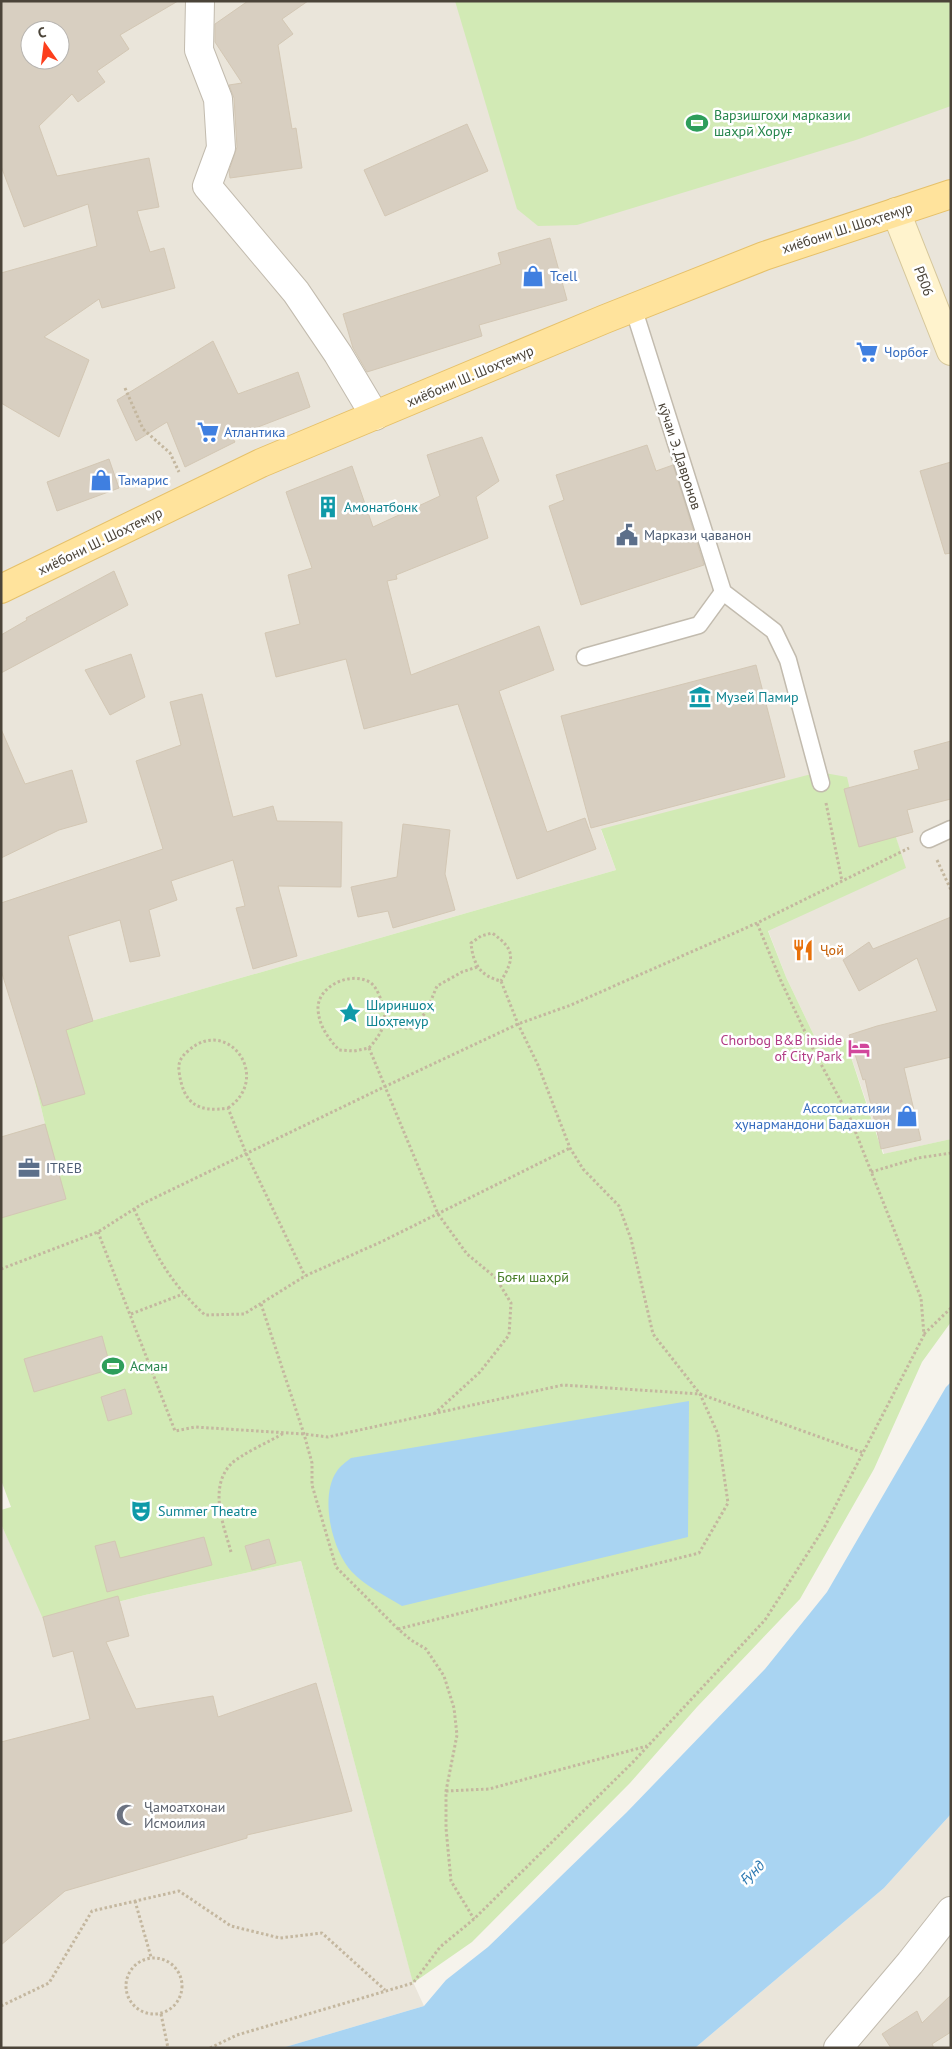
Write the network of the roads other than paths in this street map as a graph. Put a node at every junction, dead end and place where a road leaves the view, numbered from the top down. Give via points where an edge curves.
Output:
1 (200, 1) edge
2 (951, 194) edge
3 (896, 212) junction
4 (633, 307) junction
5 (951, 351) edge
6 (375, 416) junction
7 (1, 589) edge
8 (723, 592) junction
9 (585, 657) dead end
10 (821, 783) road end
11 (951, 830) edge
12 (929, 839) road end
13 (951, 1911) edge
14 (838, 2048) edge

1 - 6 street via 200,50 218,99 221,148 207,186 296,292
2 - 3 main road, хиёбони Ш. Шоҳтемур
3 - 4 main road, хиёбони Ш. Шоҳтемур via 764,256
3 - 5 main road, РБ06 / РБ06
4 - 6 main road, хиёбони Ш. Шоҳтемур
4 - 8 lane, кӯчаи Э. Давронов
6 - 7 main road, хиёбони Ш. Шоҳтемур via 261,463
8 - 9 lane via 699,625
8 - 10 lane via 774,631 788,660
11 - 12 lane
13 - 14 street

